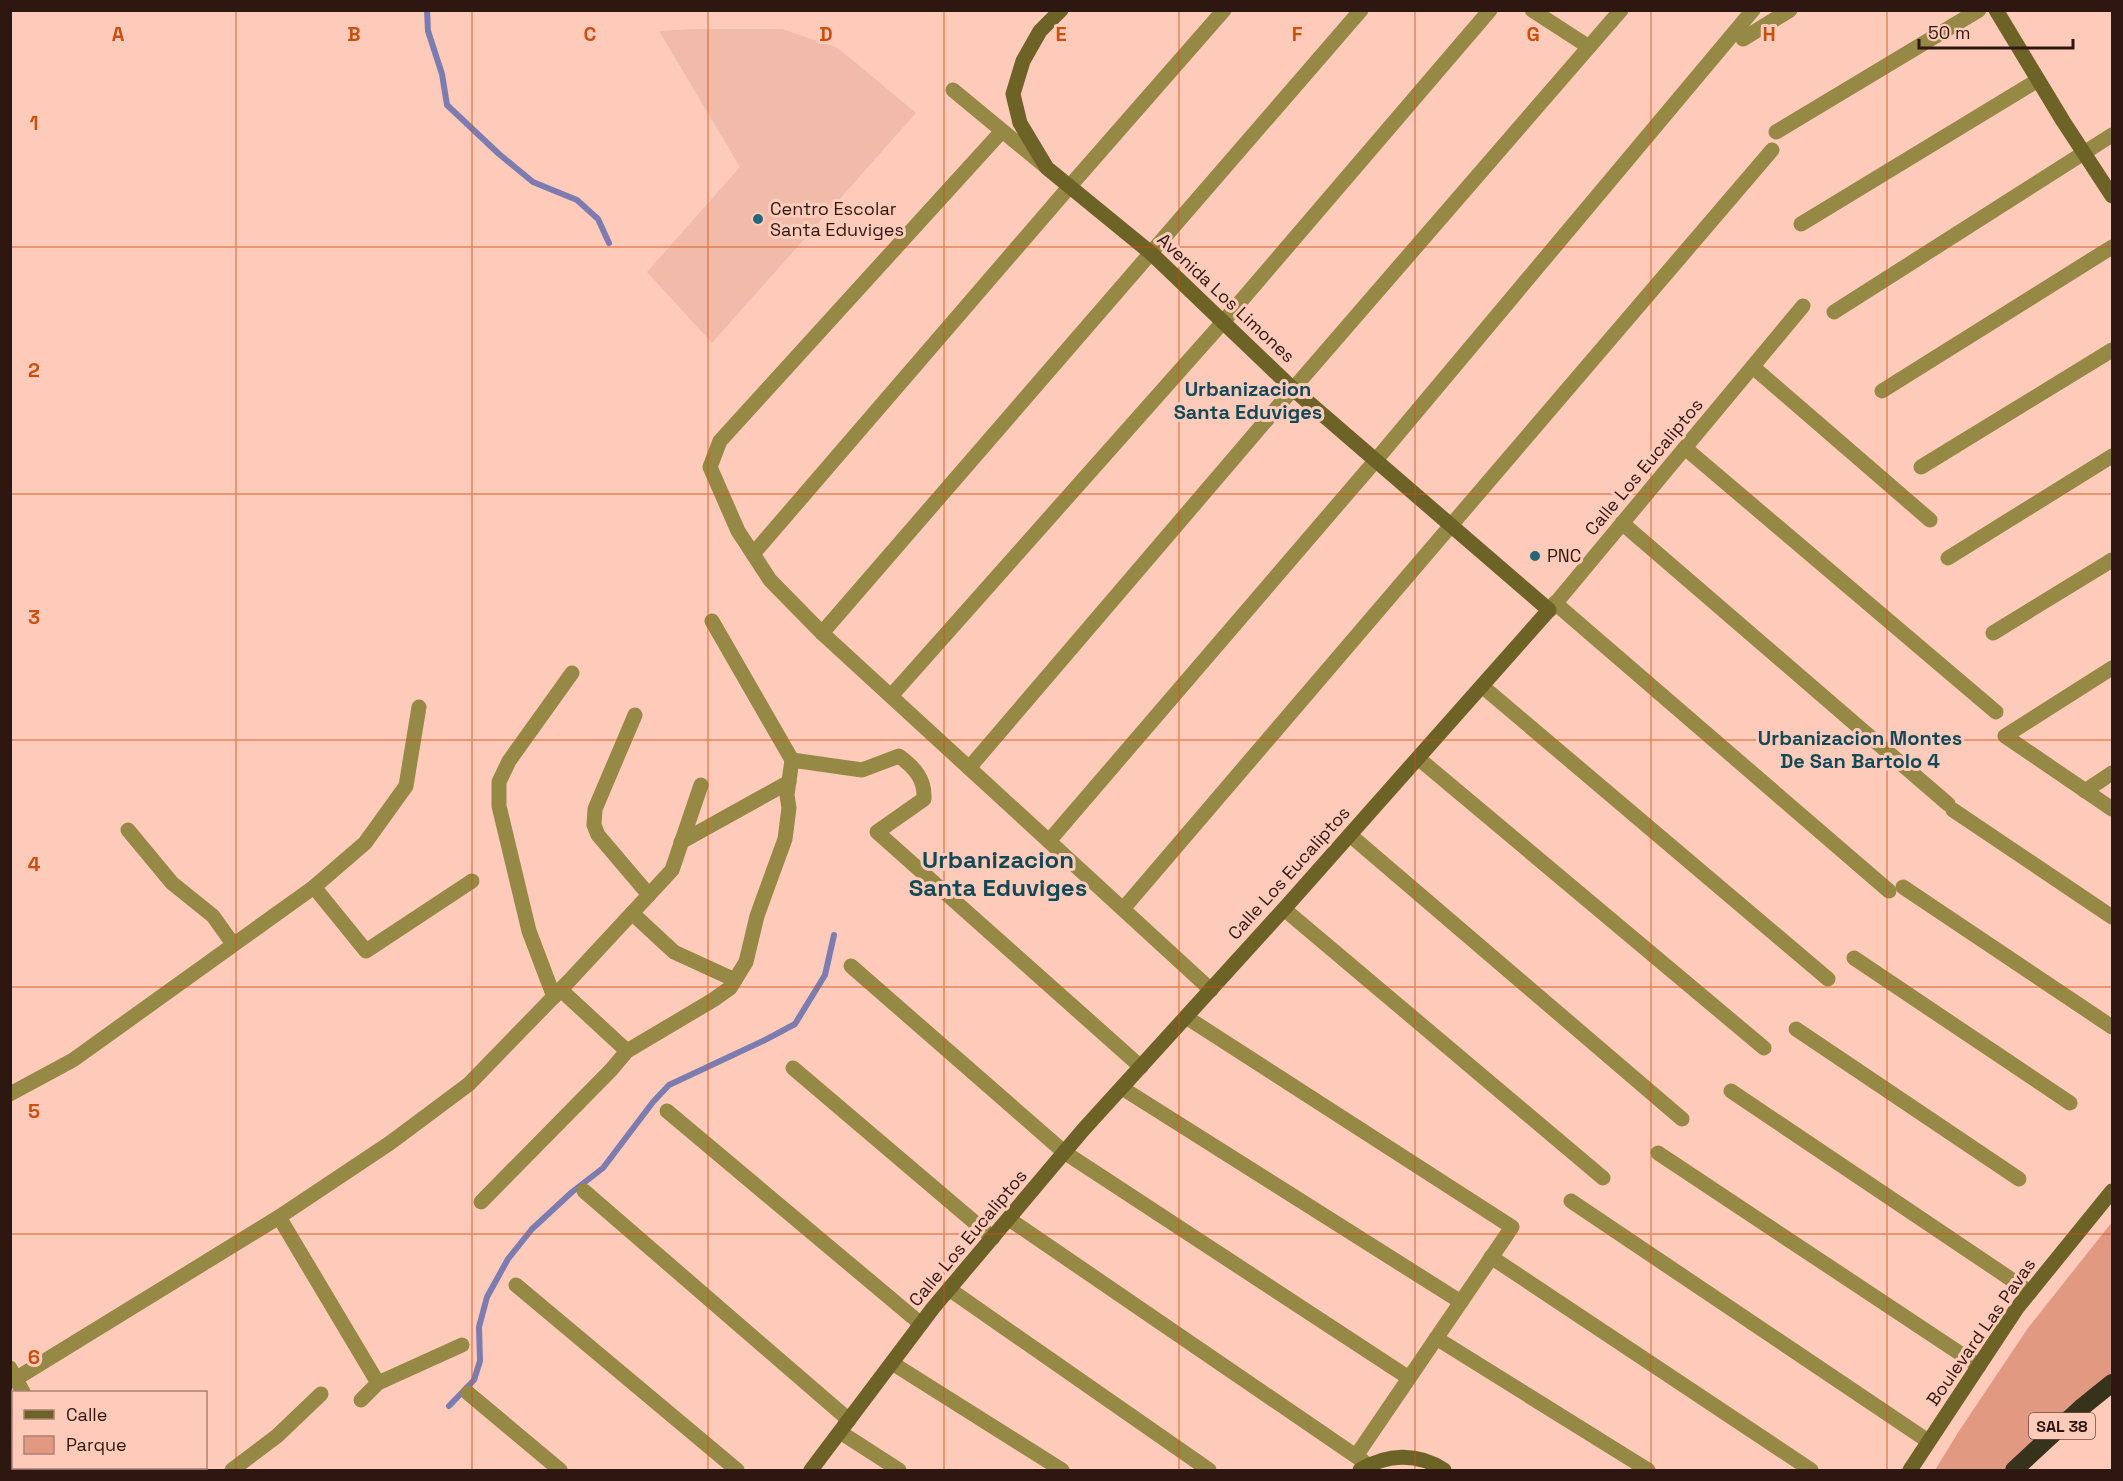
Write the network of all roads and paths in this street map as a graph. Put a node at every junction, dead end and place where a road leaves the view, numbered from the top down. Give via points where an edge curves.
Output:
1 (1060, 10) edge
2 (1224, 10) edge
3 (1361, 10) edge
4 (1490, 10) edge
5 (1532, 10) edge
6 (1622, 10) edge
7 (1753, 10) edge
8 (1790, 10) edge
9 (1979, 10) edge
10 (1996, 10) edge
11 (1743, 39) dead end
12 (1589, 48) junction
13 (2038, 80) junction
14 (953, 90) dead end
15 (1002, 131) junction
16 (1776, 132) dead end
17 (2112, 135) edge
18 (1772, 150) dead end
19 (2084, 153) junction
20 (1047, 168) junction
21 (1070, 186) junction
22 (2112, 196) edge
23 (1801, 224) dead end
24 (2112, 248) edge
25 (1151, 253) junction
26 (1803, 306) dead end
27 (1834, 312) dead end
28 (1223, 322) junction
29 (2112, 350) edge
30 (1753, 367) junction
31 (1293, 388) junction
32 (1882, 391) dead end
33 (1685, 448) junction
34 (2112, 456) edge
35 (1376, 460) junction
36 (1921, 467) dead end
37 (1930, 520) dead end
38 (1622, 523) junction
39 (1451, 525) junction
40 (753, 554) junction
41 (1948, 558) dead end
42 (2112, 560) edge
43 (1552, 606) junction
44 (712, 621) dead end
45 (822, 633) junction
46 (1993, 633) dead end
47 (2112, 668) edge
48 (572, 673) dead end
49 (1482, 686) junction
50 (891, 696) junction
51 (419, 707) dead end
52 (1996, 712) dead end
53 (635, 715) dead end
54 (1418, 758) junction
55 (792, 760) junction
56 (969, 768) junction
57 (2112, 773) edge
58 (789, 782) junction
59 (701, 785) dead end
60 (2085, 791) junction
61 (2112, 809) edge
62 (128, 830) dead end
63 (1350, 835) junction
64 (1048, 841) junction
65 (681, 842) junction
66 (472, 881) dead end
67 (314, 887) junction
68 (649, 895) junction
69 (1123, 909) junction
70 (1284, 909) junction
71 (632, 913) junction
72 (2112, 917) edge
73 (234, 944) junction
74 (1854, 958) dead end
75 (851, 966) dead end
76 (1828, 979) dead end
77 (735, 980) junction
78 (1211, 990) junction
79 (557, 994) junction
80 (1186, 1017) junction
81 (2112, 1027) edge
82 (1796, 1029) dead end
83 (1764, 1048) dead end
84 (627, 1051) junction
85 (1141, 1067) junction
86 (793, 1068) dead end
87 (1122, 1088) junction
88 (1731, 1091) dead end
89 (10, 1094) edge
90 (2070, 1103) dead end
91 (667, 1111) dead end
92 (1682, 1119) dead end
93 (1064, 1152) junction
94 (1658, 1153) dead end
95 (1602, 1178) dead end
96 (2019, 1179) dead end
97 (584, 1191) dead end
98 (2112, 1191) edge
99 (1571, 1201) dead end
100 (481, 1202) dead end
101 (279, 1217) junction
102 (1009, 1219) junction
103 (993, 1238) junction
104 (1491, 1257) junction
105 (516, 1285) dead end
106 (949, 1289) junction
107 (2030, 1292) junction
108 (1461, 1302) junction
109 (921, 1324) junction
110 (1436, 1338) junction
111 (462, 1345) dead end
112 (892, 1363) junction
113 (1979, 1366) junction
114 (14, 1373) edge
115 (1409, 1378) junction
116 (378, 1383) junction
117 (2112, 1383) edge
118 (23, 1391) edge
119 (468, 1393) dead end
120 (321, 1394) dead end
121 (361, 1400) dead end
122 (844, 1426) junction
123 (1928, 1441) junction
124 (1362, 1464) edge
125 (232, 1470) edge
126 (560, 1470) edge
127 (737, 1470) edge
128 (811, 1470) edge
129 (899, 1470) edge
130 (1062, 1470) edge
131 (1209, 1470) edge
132 (1444, 1470) edge
133 (1648, 1470) edge
134 (1811, 1470) edge
135 (1910, 1470) edge
136 (2014, 1470) edge

1 - 20 street via 1040,31 1023,61 1013,94 1020,123
2 - 21 street
3 - 25 street
4 - 28 street
5 - 12 street
6 - 12 street
7 - 35 street
8 - 11 street
9 - 16 street
10 - 13 street
12 - 31 street
13 - 19 street
13 - 23 street
14 - 15 street, Avenida Los Limones
15 - 20 street, Avenida Los Limones
15 - 40 street via 720,441 710,468 738,531
17 - 19 street
18 - 39 street
19 - 22 street
19 - 27 street
20 - 21 street, Avenida Los Limones
21 - 25 street, Avenida Los Limones
21 - 40 street
24 - 32 street
25 - 28 street, Avenida Los Limones
25 - 45 street
26 - 30 street, Calle Los Eucaliptos
28 - 31 street, Avenida Los Limones
28 - 50 street
29 - 36 street
30 - 33 street, Calle Los Eucaliptos
30 - 37 street
31 - 35 street, Avenida Los Limones
31 - 56 street
33 - 38 street, Calle Los Eucaliptos
33 - 52 street
34 - 41 street
35 - 39 street, Avenida Los Limones
35 - 64 street
38 - 43 street, Calle Los Eucaliptos
38 - 72 street via 1950,807
39 - 43 street, Avenida Los Limones
39 - 69 street
40 - 45 street via 770,580
42 - 46 street
43 - 49 street, Calle Los Eucaliptos
43 - 81 street via 1896,889
44 - 55 street
45 - 50 street
47 - 60 street via 2005,736
48 - 79 street via 509,761 499,782 499,806 527,920
49 - 54 street, Calle Los Eucaliptos
49 - 76 street
50 - 56 street
51 - 67 street via 406,786 365,843
53 - 68 street via 595,809 594,825 598,835
54 - 63 street, Calle Los Eucaliptos
54 - 83 street
55 - 58 street
55 - 85 street via 862,770 899,756 915,768 925,787 924,799 877,832
56 - 64 street
57 - 60 street
58 - 65 street
58 - 77 street via 785,839 757,916 746,962
59 - 65 street
60 - 61 street
62 - 73 street via 172,883 213,916
63 - 70 street, Calle Los Eucaliptos
63 - 92 street
64 - 69 street
65 - 68 street via 672,870
66 - 67 street via 366,951
67 - 73 street
68 - 71 street
69 - 78 street
70 - 78 street, Calle Los Eucaliptos
70 - 95 street
71 - 77 street via 674,952
71 - 79 street
73 - 89 street via 73,1059
74 - 90 street
75 - 93 street
77 - 84 street via 713,1000
78 - 80 street, Calle Los Eucaliptos
79 - 84 street
79 - 101 street via 469,1084 390,1143
80 - 85 street, Calle Los Eucaliptos
80 - 104 street via 1512,1227
82 - 96 street
84 - 100 street
85 - 87 street, Calle Los Eucaliptos
86 - 103 street
87 - 93 street, Calle Los Eucaliptos
87 - 108 street
88 - 107 street
91 - 109 street
93 - 102 street, Calle Los Eucaliptos
93 - 115 street
94 - 113 street
97 - 122 street
98 - 107 street, Boulevard Las Pavas
99 - 123 street
101 - 114 street
101 - 116 street
102 - 103 street, Calle Los Eucaliptos
102 - 124 street
103 - 106 street, Calle Los Eucaliptos
104 - 108 street
104 - 134 street
105 - 127 street
106 - 109 street, Calle Los Eucaliptos
106 - 131 street
107 - 113 street, Boulevard Las Pavas
108 - 110 street
109 - 112 street, Calle Los Eucaliptos
110 - 115 street
110 - 133 street
111 - 116 street
112 - 122 street, Calle Los Eucaliptos
112 - 130 street
113 - 123 street, Boulevard Las Pavas
114 - 118 street
115 - 124 street
116 - 121 street
117 - 136 highway, SAL 38
119 - 126 street
120 - 125 street via 277,1437
122 - 128 street, Calle Los Eucaliptos
122 - 129 street
123 - 135 street, Boulevard Las Pavas
124 - 132 street via 1413,1457

